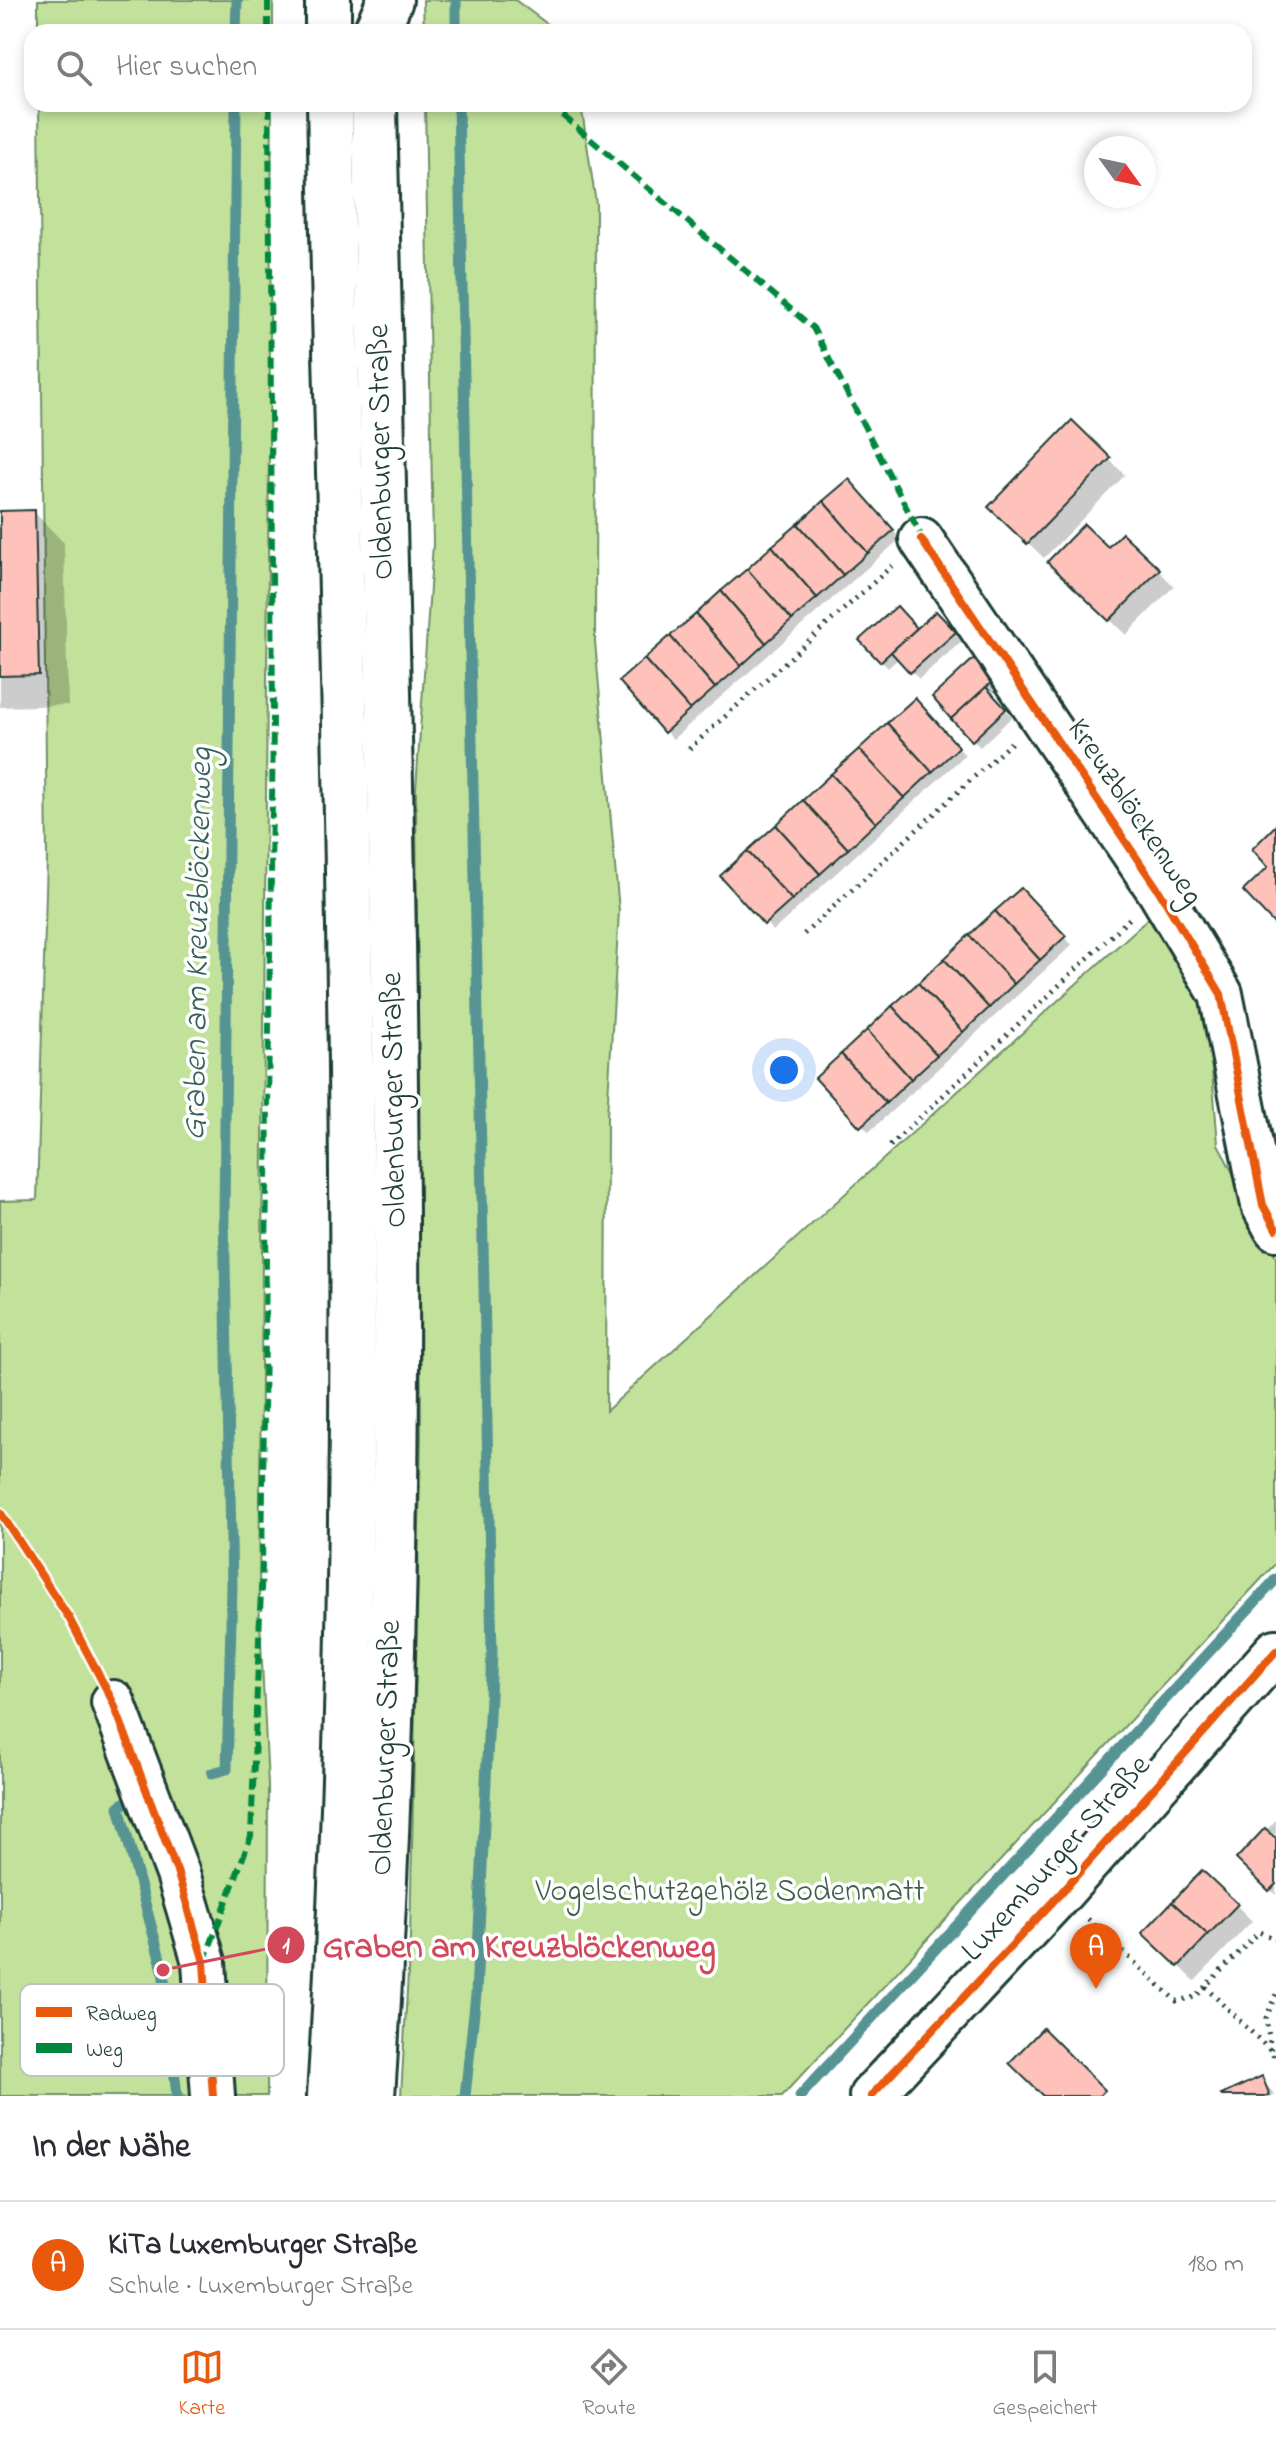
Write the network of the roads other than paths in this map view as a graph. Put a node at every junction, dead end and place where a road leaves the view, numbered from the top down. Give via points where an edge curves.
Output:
1 (328, 0) edge
2 (372, 0) edge
3 (390, 0) edge
4 (328, 24) edge
5 (374, 24) edge
6 (378, 24) edge
7 (330, 112) edge
8 (374, 112) edge
9 (921, 539) road end
10 (1276, 1229) edge
11 (1276, 1651) edge
12 (113, 1702) road end
13 (205, 1984) edge
14 (212, 2076) edge
15 (880, 2093) edge
16 (213, 2096) edge
17 (330, 2096) edge
18 (372, 2096) edge

1 - 4 highway
2 - 5 highway
3 - 6 highway
7 - 17 highway, Oldenburger Straße via 353,1054 353,1416 346,1779
8 - 18 highway, Oldenburger Straße via 399,1240 390,1750
9 - 10 street, Kreuzblöckenweg via 1159,891 1221,994 1263,1205
11 - 15 street, Luxemburger Straße
12 - 13 street via 178,1874
14 - 16 street

